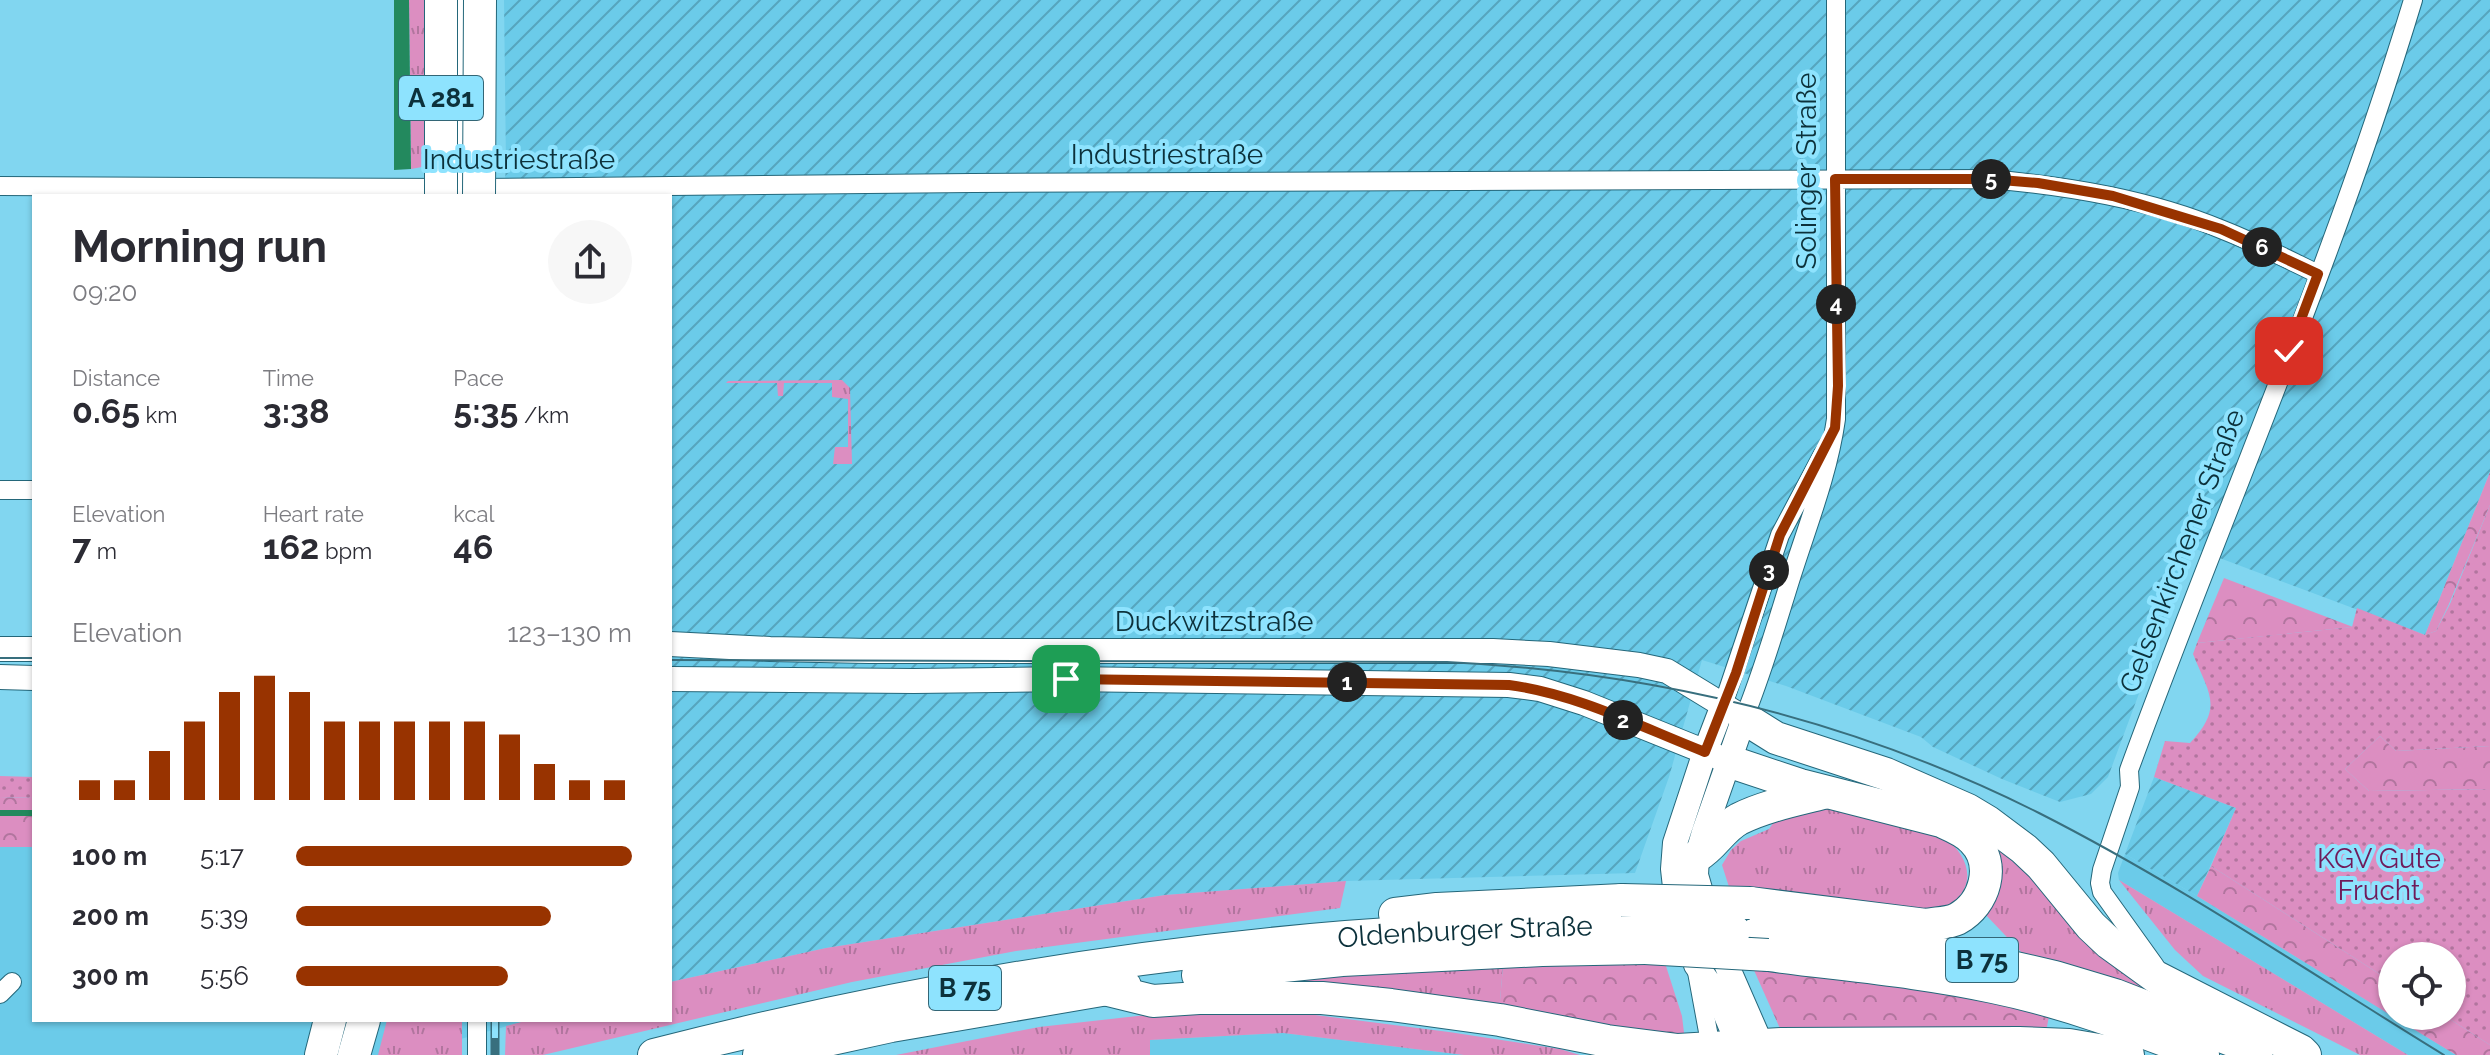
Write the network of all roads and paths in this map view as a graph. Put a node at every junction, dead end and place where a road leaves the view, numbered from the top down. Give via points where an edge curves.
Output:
1 (441, 0) edge
2 (460, 0) edge
3 (480, 0) edge
4 (1836, 0) edge
5 (2413, 0) edge
6 (1835, 179) junction
7 (0, 186) edge
8 (460, 194) edge
9 (2318, 274) junction
10 (0, 490) edge
11 (32, 490) edge
12 (672, 644) edge
13 (0, 649) edge
14 (32, 649) edge
15 (0, 677) edge
16 (32, 678) edge
17 (672, 679) edge
18 (1734, 712) junction
19 (1716, 756) junction
20 (1826, 792) junction
21 (1697, 856) junction
22 (1634, 924) junction
23 (1758, 930) junction
24 (2156, 977) junction
25 (1104, 989) junction
26 (1500, 1020) junction
27 (329, 1022) edge
28 (363, 1022) edge
29 (477, 1022) edge
30 (1737, 1050) edge
31 (1818, 1050) edge
32 (321, 1055) edge
33 (354, 1055) edge
34 (477, 1055) edge
35 (654, 1055) edge
36 (759, 1055) edge
37 (1601, 1055) edge
38 (2128, 1055) edge
39 (2203, 1055) edge
40 (2268, 1055) edge
41 (2305, 1055) edge

1 - 8 highway, A 281, bridge
2 - 8 main road
3 - 8 highway, A 281, bridge
4 - 6 street, Solinger Straße
5 - 9 street, Gelsenkirchener Straße
6 - 8 street, Industriestraße
6 - 9 street, Industriestraße via 1989,179 2113,196 2221,229
6 - 18 street, Solinger Straße via 1836,419 1826,471 1759,681
7 - 8 street, Industriestraße
9 - 24 street, Gelsenkirchener Straße via 2129,770 2130,787 2105,859 2102,892 2154,964
10 - 11 street
12 - 18 main road, Duckwitzstraße via 869,651 1543,654 1667,671
13 - 14 main road
15 - 16 main road
17 - 19 main road, Duckwitzstraße via 1509,685 1584,703
18 - 19 main road, Solinger Straße
18 - 24 highway via 1776,738 1886,774 1988,822 2041,865 2109,943
19 - 20 highway
19 - 21 main road
19 - 30 main road via 1675,843 1673,869 1696,965 1717,994
20 - 21 highway via 1738,819
20 - 23 highway via 1961,830 1975,841 1988,870 1976,904 1956,920 1926,925
21 - 30 main road via 1696,875
22 - 23 highway, bridge
22 - 23 highway, Oldenburger Straße / B 75, bridge
22 - 25 highway, Oldenburger Straße / B 75 via 1542,950 1342,960
22 - 35 highway, B 75 via 1437,909 1339,920 1280,943 952,990
23 - 39 highway, Oldenburger Straße / B 75 via 2098,1015
23 - 40 highway, Oldenburger Straße / B 75 via 1931,951 2040,973 2141,1004
24 - 41 highway
25 - 26 highway via 1153,1001 1322,998
25 - 36 highway, Oldenburger Straße / B 75
26 - 30 highway via 1678,1050
26 - 37 street via 1527,1037
27 - 32 highway
28 - 33 highway
29 - 34 street
30 - 31 highway
31 - 38 highway via 2019,1043

